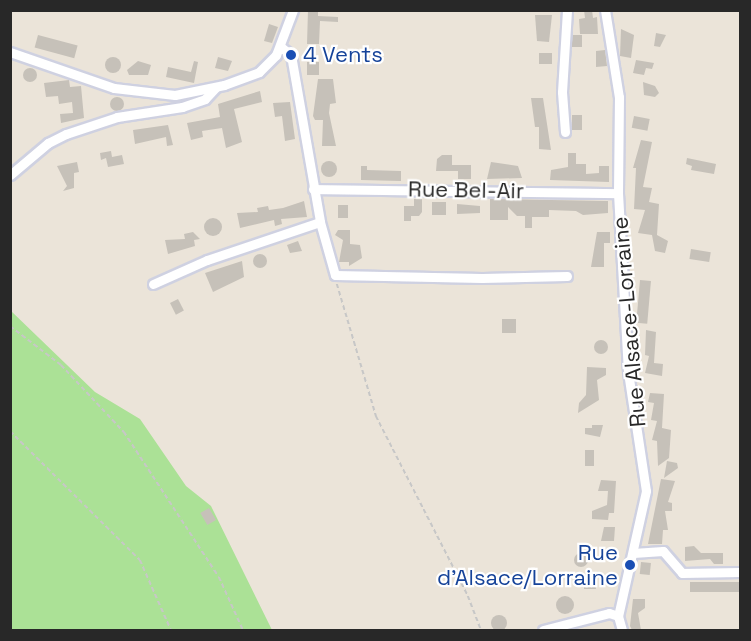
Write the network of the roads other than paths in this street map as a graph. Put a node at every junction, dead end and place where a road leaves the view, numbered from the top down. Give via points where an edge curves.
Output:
1 (293, 10) edge
2 (567, 10) edge
3 (605, 10) edge
4 (281, 47) junction
5 (10, 52) edge
6 (216, 87) junction
7 (565, 132) dead end
8 (10, 176) edge
9 (314, 189) junction
10 (618, 193) junction
11 (320, 222) junction
12 (567, 276) dead end
13 (153, 284) dead end
14 (633, 553) junction
15 (741, 572) edge
16 (618, 616) junction
17 (543, 630) edge
18 (622, 630) edge

1 - 4 street
2 - 7 street via 562,92
3 - 10 street, Rue Alsace-Lorraine via 619,97
4 - 6 street via 259,72
4 - 9 street via 291,55
5 - 6 street via 114,88 147,95 176,95
6 - 8 street via 205,99 182,107 117,117 66,134 48,142
9 - 10 street, Rue Bel-Air
9 - 11 street
10 - 14 street, Rue Alsace-Lorraine via 628,372 646,491
11 - 12 street via 334,275
11 - 13 street via 207,260
14 - 15 street via 663,551 682,573
14 - 16 street, Rue Alsace-Lorraine
16 - 17 street via 609,613
16 - 18 street, Rue Alsace-Lorraine

